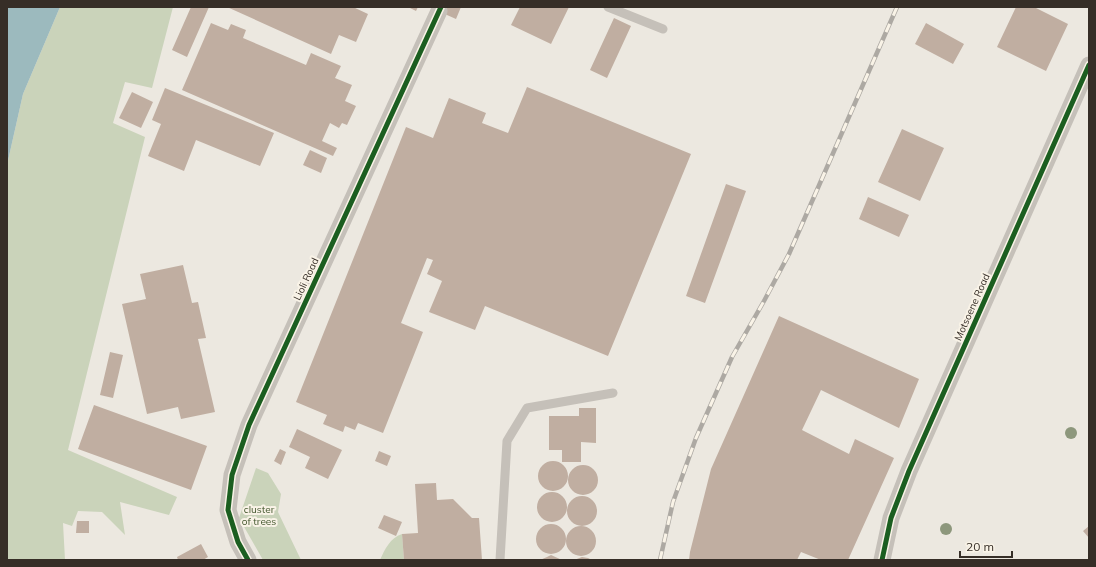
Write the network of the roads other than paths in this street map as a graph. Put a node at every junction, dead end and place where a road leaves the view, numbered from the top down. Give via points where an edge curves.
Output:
1 (608, 7) edge
2 (439, 12) dead end
3 (663, 29) dead end
4 (1089, 65) edge
5 (613, 393) dead end
6 (248, 560) edge
7 (500, 560) edge
8 (882, 560) edge

1 - 3 lane
2 - 6 street, Lioli Road via 249,425 232,475 228,510 238,542
4 - 8 street, Motsoene Road via 909,471 892,518
5 - 7 lane via 528,408 507,441

